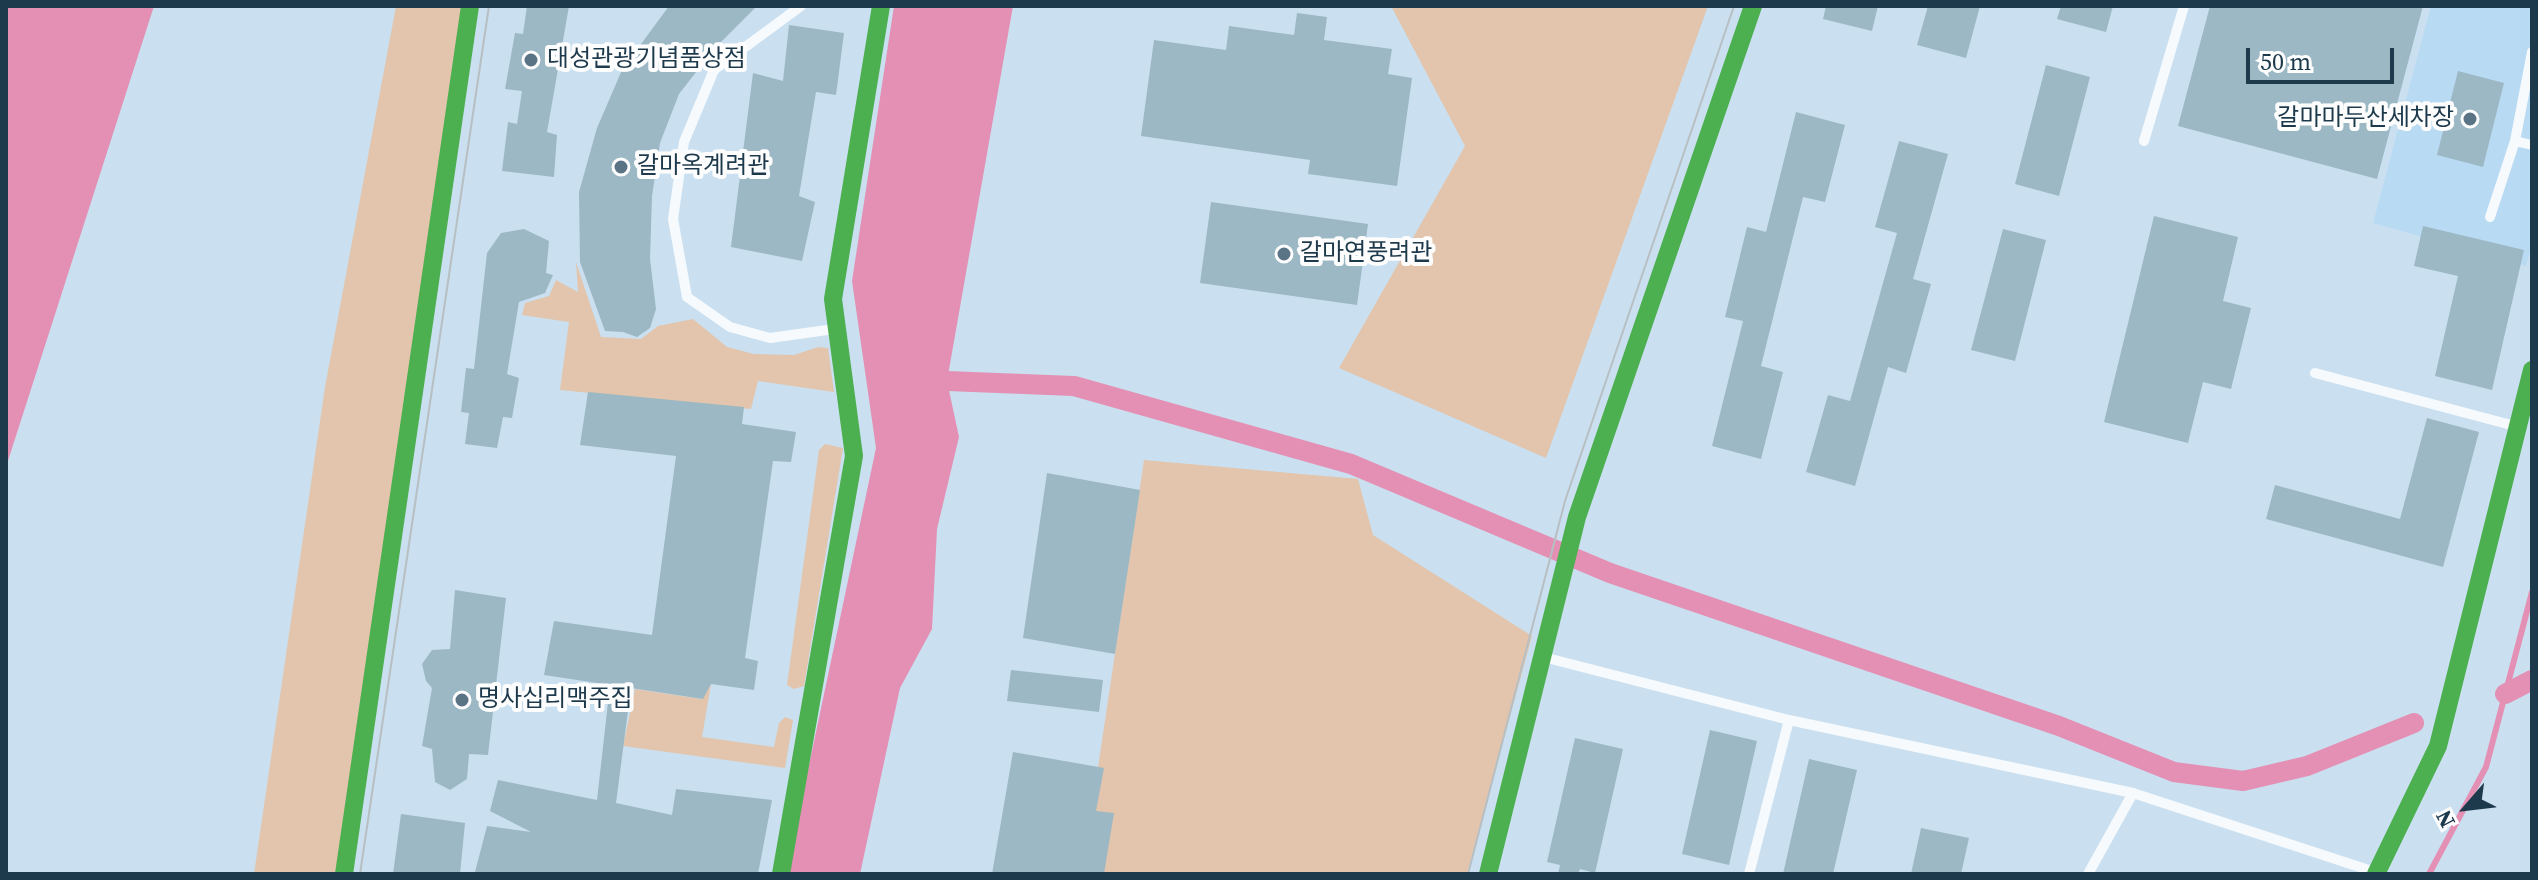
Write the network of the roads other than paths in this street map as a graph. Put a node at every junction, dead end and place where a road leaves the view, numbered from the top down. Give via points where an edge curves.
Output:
1 (470, 6) edge
2 (801, 6) edge
3 (881, 6) edge
4 (1753, 6) edge
5 (2184, 6) edge
6 (2532, 52) edge
7 (2144, 141) dead end
8 (2515, 141) junction
9 (2532, 145) edge
10 (2490, 217) dead end
11 (837, 329) junction
12 (2532, 370) edge
13 (2315, 373) dead end
14 (2517, 427) junction
15 (1543, 657) junction
16 (1789, 720) junction
17 (2133, 793) junction
18 (2376, 873) edge
19 (344, 874) edge
20 (781, 874) edge
21 (1488, 874) edge
22 (1749, 874) edge
23 (2088, 874) edge

1 - 19 street
2 - 11 lane via 714,70 684,142 673,219 687,297 730,327 770,338
3 - 11 street via 833,299
4 - 15 street via 1577,517
5 - 7 lane
6 - 8 lane
8 - 9 lane
8 - 10 lane
11 - 20 street via 854,456
12 - 14 street
13 - 14 lane
14 - 18 street via 2438,746
15 - 16 lane
15 - 21 street
16 - 17 lane
16 - 22 lane
17 - 18 lane
17 - 23 lane

